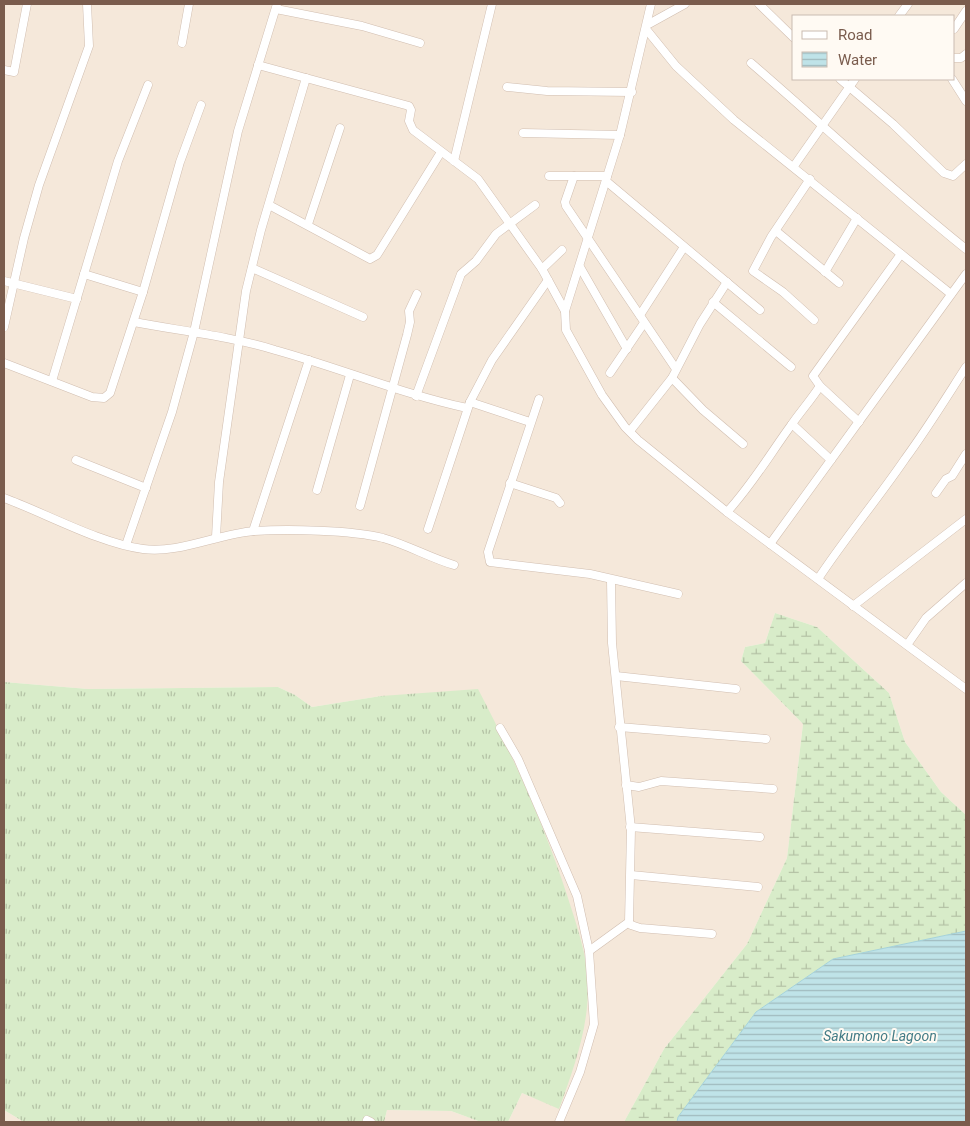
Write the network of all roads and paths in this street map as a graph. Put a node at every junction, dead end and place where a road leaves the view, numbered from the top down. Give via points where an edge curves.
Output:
1 (27, 4) edge
2 (87, 4) edge
3 (189, 4) edge
4 (492, 4) edge
5 (651, 4) edge
6 (685, 4) edge
7 (759, 4) edge
8 (908, 4) edge
9 (276, 6) edge
10 (966, 11) edge
11 (901, 15) edge
12 (647, 27) junction
13 (955, 28) edge
14 (792, 36) edge
15 (182, 43) dead end
16 (420, 43) dead end
17 (751, 63) dead end
18 (258, 64) junction
19 (4, 70) edge
20 (306, 78) junction
21 (841, 80) edge
22 (854, 80) edge
23 (953, 80) edge
24 (148, 85) dead end
25 (507, 87) dead end
26 (849, 87) junction
27 (632, 92) junction
28 (966, 101) edge
29 (201, 105) dead end
30 (822, 124) junction
31 (340, 128) dead end
32 (524, 134) dead end
33 (620, 135) junction
34 (441, 152) junction
35 (454, 161) junction
36 (966, 164) edge
37 (794, 166) junction
38 (549, 176) dead end
39 (574, 176) junction
40 (607, 179) junction
41 (810, 179) junction
42 (536, 204) dead end
43 (269, 205) junction
44 (857, 218) junction
45 (308, 224) junction
46 (510, 224) junction
47 (776, 231) junction
48 (589, 236) junction
49 (684, 247) junction
50 (966, 249) edge
51 (562, 250) dead end
52 (901, 254) junction
53 (580, 267) junction
54 (252, 268) junction
55 (542, 269) junction
56 (825, 272) junction
57 (84, 274) junction
58 (966, 274) edge
59 (548, 280) junction
60 (4, 281) edge
61 (726, 282) junction
62 (839, 283) dead end
63 (15, 284) junction
64 (143, 292) junction
65 (417, 294) dead end
66 (951, 294) junction
67 (77, 299) junction
68 (713, 302) junction
69 (760, 310) dead end
70 (566, 311) junction
71 (640, 315) junction
72 (363, 317) dead end
73 (814, 320) dead end
74 (134, 322) junction
75 (644, 323) junction
76 (4, 327) edge
77 (194, 332) junction
78 (238, 341) junction
79 (627, 349) junction
80 (309, 360) junction
81 (4, 363) edge
82 (790, 366) dead end
83 (966, 367) edge
84 (676, 369) junction
85 (610, 372) dead end
86 (350, 374) junction
87 (672, 378) junction
88 (52, 381) junction
89 (820, 386) junction
90 (392, 387) junction
91 (416, 396) junction
92 (539, 399) dead end
93 (469, 405) junction
94 (530, 422) junction
95 (859, 422) junction
96 (792, 424) junction
97 (630, 432) junction
98 (743, 444) dead end
99 (966, 454) edge
100 (76, 460) dead end
101 (831, 460) junction
102 (510, 483) junction
103 (146, 488) junction
104 (317, 490) dead end
105 (936, 492) dead end
106 (4, 498) edge
107 (560, 503) dead end
108 (360, 506) dead end
109 (727, 512) junction
110 (966, 519) edge
111 (428, 529) dead end
112 (253, 532) junction
113 (216, 537) junction
114 (770, 544) junction
115 (126, 545) junction
116 (454, 565) dead end
117 (818, 579) junction
118 (611, 580) junction
119 (966, 583) edge
120 (678, 594) dead end
121 (853, 606) junction
122 (907, 645) junction
123 (616, 676) junction
124 (736, 689) dead end
125 (966, 690) edge
126 (619, 727) junction
127 (500, 728) dead end
128 (766, 739) dead end
129 (626, 785) junction
130 (773, 789) dead end
131 (630, 827) junction
132 (760, 837) dead end
133 (631, 875) junction
134 (758, 887) dead end
135 (629, 922) junction
136 (712, 934) dead end
137 (589, 951) junction
138 (559, 1122) edge

1 - 19 street via 14,72
2 - 63 street via 89,46 39,185
3 - 15 street
4 - 35 street
5 - 12 street
6 - 12 street
7 - 14 street
8 - 11 street
9 - 16 street
9 - 18 street
10 - 13 street
12 - 27 street
12 - 37 street via 676,66 734,120
17 - 30 street
18 - 20 street
18 - 77 street via 221,200
20 - 34 street via 408,105 411,127
20 - 43 street
21 - 26 street
22 - 26 street
23 - 28 street
24 - 57 street via 118,161
25 - 27 street
26 - 30 street
26 - 36 street via 894,124 944,173 953,176
27 - 33 street
29 - 64 street via 180,162
30 - 37 street
30 - 50 street via 911,206
31 - 45 street
32 - 33 street
33 - 40 street
34 - 35 street
34 - 45 street via 374,258 366,258
35 - 46 street via 478,179
37 - 41 street
38 - 39 street
39 - 40 street
39 - 48 street via 565,202
40 - 48 street
40 - 49 street
41 - 44 street
41 - 47 street
42 - 46 street
43 - 45 street
43 - 54 street
44 - 52 street
44 - 56 street
46 - 55 street
46 - 91 street via 496,234 476,261 461,274
47 - 56 street
47 - 73 street via 753,271
48 - 53 street
48 - 71 street
49 - 61 street
49 - 71 street
51 - 55 street
52 - 66 street
52 - 89 street via 813,376
53 - 70 street
53 - 79 street
54 - 72 street
54 - 78 street
55 - 59 street
56 - 62 street
57 - 64 street
57 - 67 street
58 - 66 street
59 - 70 street
59 - 93 street via 492,360
60 - 63 street
61 - 68 street
61 - 69 street
63 - 67 street
63 - 76 street
64 - 74 street
65 - 90 street via 409,311 410,322
66 - 95 street
67 - 88 street
68 - 82 street
68 - 84 street
70 - 97 street via 566,330 602,395
71 - 75 street
74 - 77 street
74 - 88 street via 114,387 108,396 99,399
75 - 79 street
75 - 84 street
77 - 78 street
77 - 103 street
78 - 80 street
78 - 113 street
79 - 85 street
80 - 86 street
80 - 112 street
81 - 88 street
83 - 117 street via 906,458 840,544
84 - 87 street
86 - 90 street
86 - 104 street
87 - 97 street
87 - 98 street
89 - 95 street
89 - 96 street
90 - 91 street
90 - 108 street
91 - 93 street
92 - 94 street
93 - 94 street
93 - 111 street
94 - 102 street
95 - 101 street
96 - 101 street
96 - 109 street
97 - 109 street
99 - 105 street via 952,476
100 - 103 street
101 - 114 street
102 - 107 street via 556,498
102 - 118 street via 488,552 490,562 574,571
103 - 115 street
106 - 115 street
109 - 114 street
110 - 121 street
112 - 113 street
112 - 116 street via 312,532 381,538
113 - 115 street via 160,551
114 - 117 street
117 - 121 street
118 - 120 street
118 - 123 street
119 - 122 street via 926,618
121 - 122 street
122 - 125 street
123 - 124 street
123 - 126 street
126 - 128 street
126 - 129 street
127 - 137 street via 518,759 577,896
129 - 130 street via 639,787 661,781
129 - 131 street
131 - 132 street
131 - 133 street
133 - 134 street
133 - 135 street
135 - 136 street via 640,928
135 - 137 street
137 - 138 street via 594,1024 580,1072

